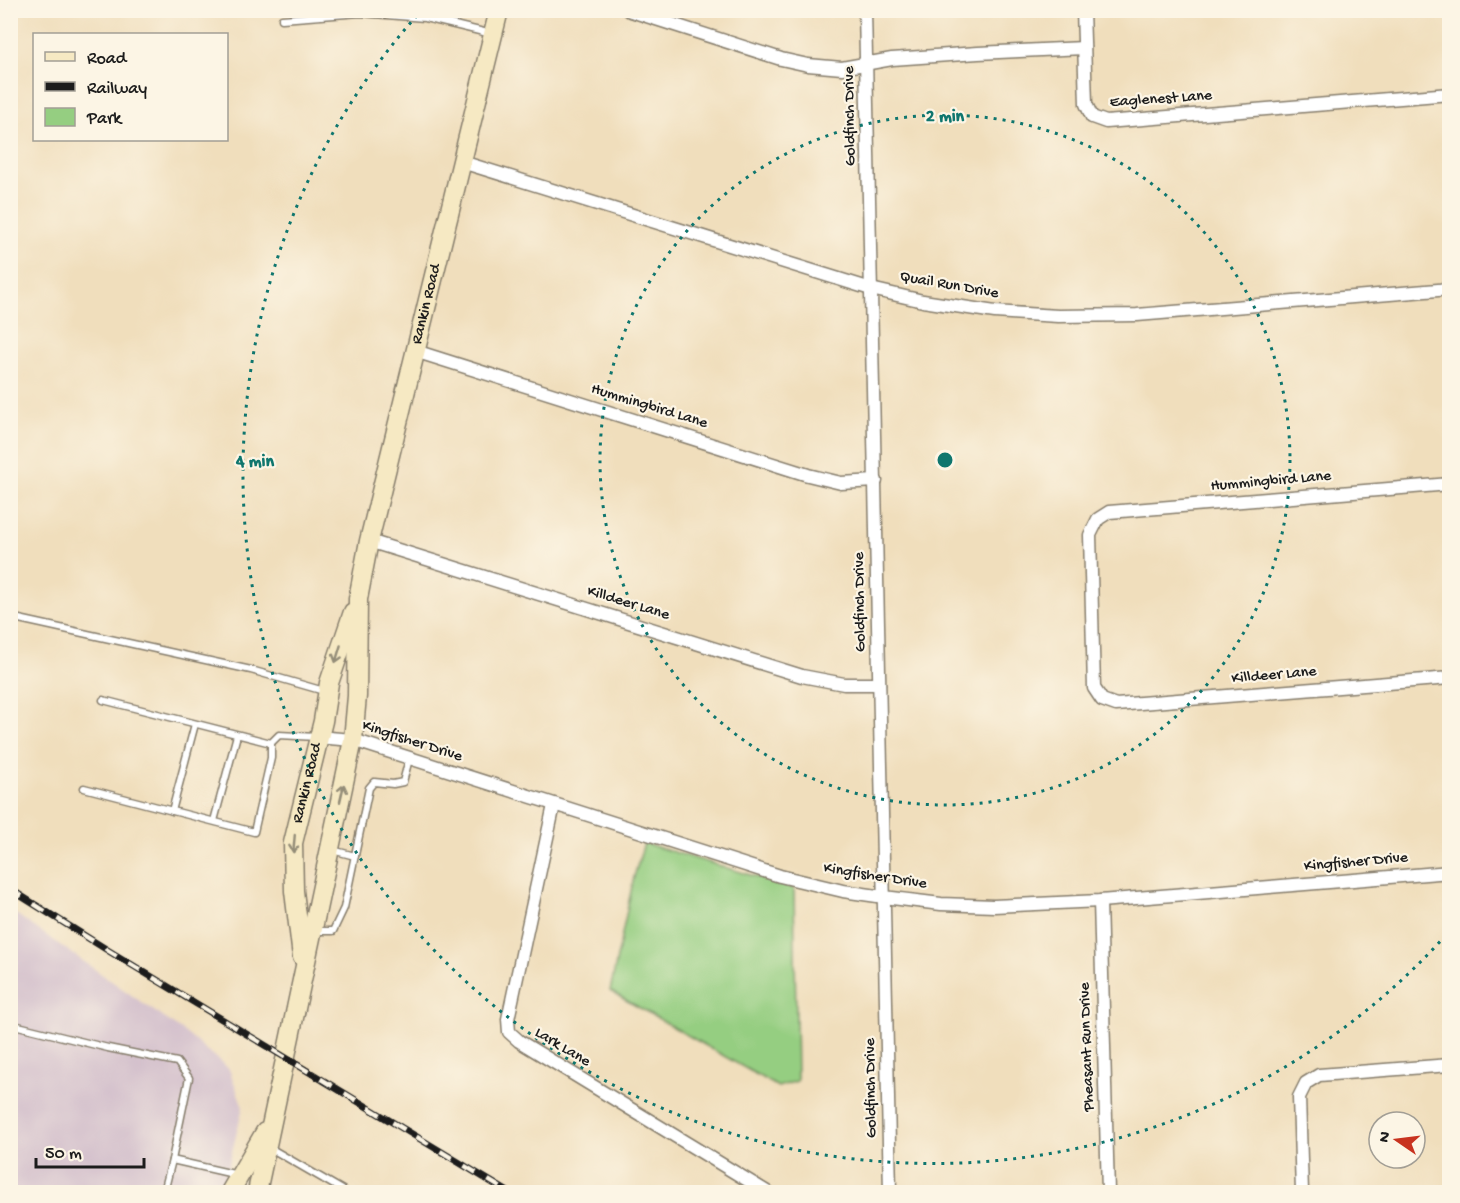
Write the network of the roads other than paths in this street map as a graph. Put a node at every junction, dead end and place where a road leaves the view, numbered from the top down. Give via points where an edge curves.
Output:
1 (499, 10) edge
2 (628, 10) edge
3 (865, 10) edge
4 (1083, 10) edge
5 (282, 19) dead end
6 (493, 34) junction
7 (1084, 48) junction
8 (866, 65) junction
9 (1449, 94) edge
10 (462, 162) junction
11 (870, 289) junction
12 (1449, 289) edge
13 (415, 351) junction
14 (876, 481) junction
15 (1449, 484) edge
16 (369, 541) junction
17 (358, 599) junction
18 (10, 617) edge
19 (1449, 678) edge
20 (879, 684) junction
21 (328, 692) junction
22 (103, 700) dead end
23 (1102, 700) joint
24 (195, 724) junction
25 (237, 735) junction
26 (317, 737) junction
27 (353, 740) junction
28 (271, 743) junction
29 (409, 759) junction
30 (84, 788) dead end
31 (554, 805) junction
32 (172, 811) junction
33 (214, 822) junction
34 (329, 849) junction
35 (355, 856) junction
36 (1449, 872) edge
37 (884, 897) junction
38 (1100, 901) junction
39 (312, 931) junction
40 (303, 974) junction
41 (10, 1024) edge
42 (1449, 1065) edge
43 (273, 1117) junction
44 (267, 1146) junction
45 (172, 1160) junction
46 (240, 1175) junction
47 (164, 1192) edge
48 (230, 1192) edge
49 (257, 1192) edge
50 (346, 1192) edge
51 (767, 1192) edge
52 (890, 1192) edge
53 (1108, 1192) edge
54 (1302, 1192) edge

1 - 6 street, Rankin Road
2 - 8 street via 808,65
3 - 8 street, Goldfinch Drive
4 - 7 street, Eaglenest Lane
5 - 6 lane via 360,12 425,18
6 - 10 street, Rankin Road
7 - 8 street via 892,59
7 - 9 street, Eaglenest Lane via 1086,104 1092,117 1106,122
8 - 11 street, Goldfinch Drive
10 - 11 street, Quail Run Drive
10 - 13 street, Rankin Road
11 - 12 street, Quail Run Drive via 985,310 1058,316 1137,315
11 - 14 street, Goldfinch Drive
13 - 14 street, Hummingbird Lane via 808,475 841,483
13 - 16 street, Rankin Road
14 - 20 street, Goldfinch Drive
15 - 23 street, Hummingbird Lane via 1109,512 1098,519 1090,535 1094,688
16 - 17 street, Rankin Road
16 - 20 street, Killdeer Lane via 802,676 844,684
17 -> 21 street, Rankin Road
17 - 27 street, Rankin Road
18 - 21 lane via 251,670
19 - 23 street, Killdeer Lane via 1116,705
20 - 37 street, Goldfinch Drive
21 - 26 street, Rankin Road
22 - 24 lane
24 - 25 lane
24 - 32 lane
25 - 28 lane
25 - 33 lane
26 - 27 street, Kingfisher Drive
26 - 28 lane via 279,735
26 -> 40 street, Rankin Road via 292,843
27 - 29 street, Kingfisher Drive
34 -> 27 street, Rankin Road
28 - 33 lane via 272,758 254,832
29 - 31 street, Kingfisher Drive
29 - 35 lane via 403,782 374,782 369,788
30 - 32 lane
31 - 37 street, Kingfisher Drive via 780,876
31 - 51 street, Lark Lane via 508,1019 509,1032
32 - 33 lane
34 - 35 lane
34 - 39 street, Rankin Road
35 - 39 lane via 344,908 333,931
36 - 38 street, Kingfisher Drive
37 - 38 street, Kingfisher Drive via 994,906
37 - 52 street, Goldfinch Drive
38 - 53 street, Pheasant Run Drive
39 - 40 street, Rankin Road
40 - 43 street, Rankin Road
41 - 45 lane via 177,1062 189,1078
42 - 54 street via 1319,1075 1306,1083 1299,1097
43 - 44 street, Rankin Road
43 - 46 street, Rankin Road
44 - 49 street, Rankin Road
44 - 50 lane
45 - 46 lane
45 - 47 lane
46 - 48 street, Rankin Road

